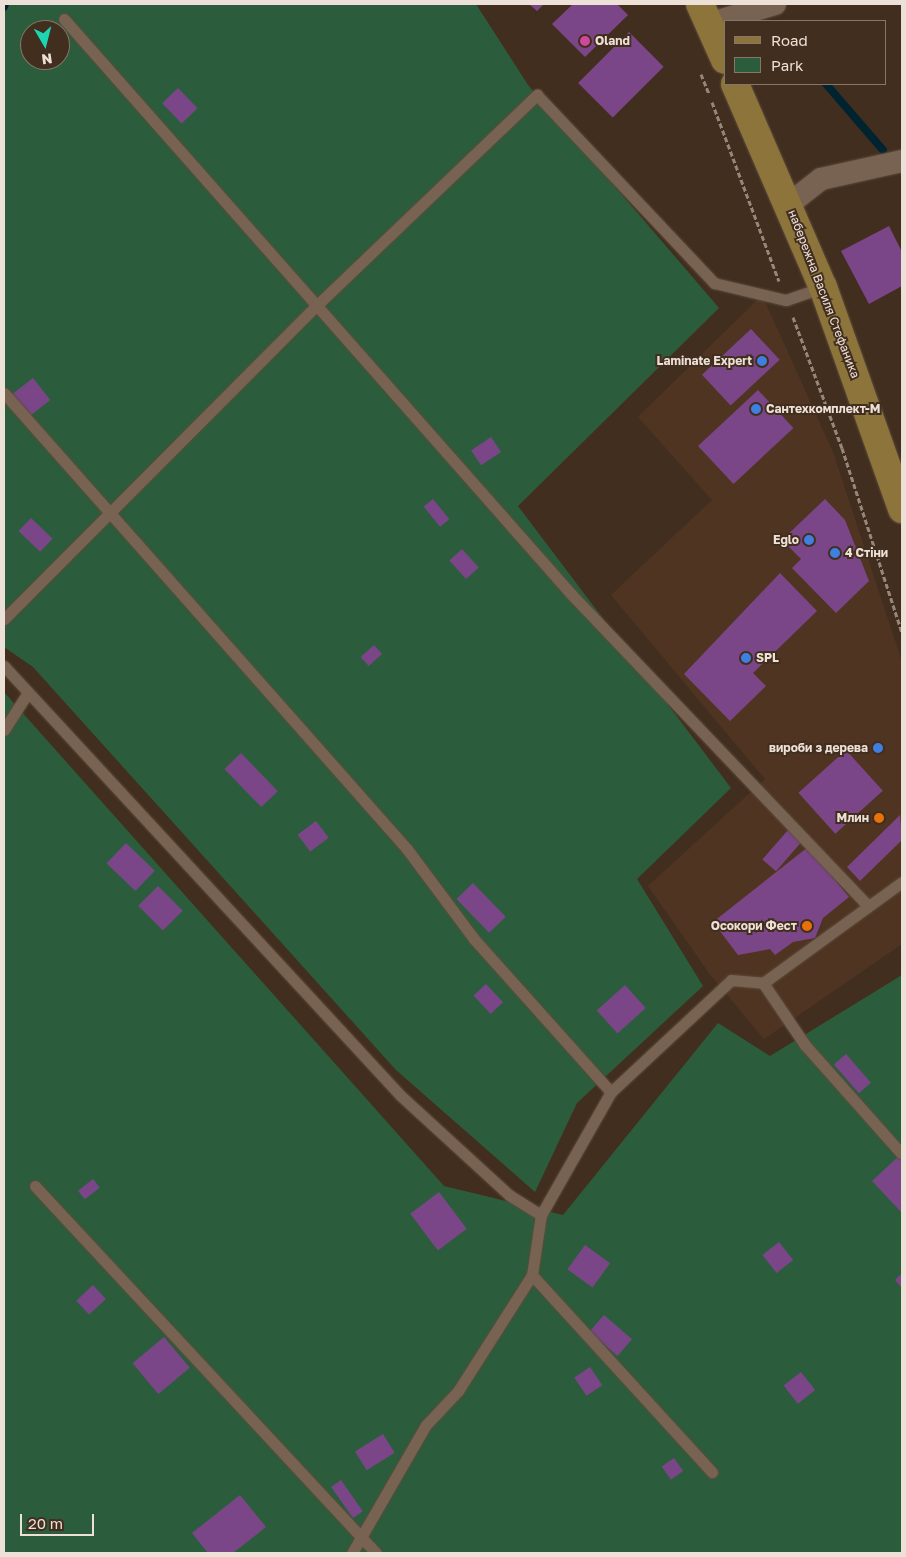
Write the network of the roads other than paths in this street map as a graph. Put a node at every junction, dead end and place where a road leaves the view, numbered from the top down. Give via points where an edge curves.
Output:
1 (775, 4) edge
2 (704, 14) edge
3 (64, 18) dead end
4 (724, 58) edge
5 (735, 85) edge
6 (902, 161) edge
7 (789, 204) junction
8 (823, 287) junction
9 (316, 306) junction
10 (4, 393) edge
11 (902, 509) edge
12 (109, 512) junction
13 (4, 619) edge
14 (4, 666) edge
15 (27, 694) junction
16 (4, 730) edge
17 (902, 882) edge
18 (868, 906) junction
19 (763, 983) junction
20 (611, 1092) junction
21 (901, 1153) dead end
22 (35, 1186) dead end
23 (541, 1215) junction
24 (532, 1276) junction
25 (712, 1472) dead end
26 (362, 1541) junction
27 (352, 1553) edge
28 (376, 1553) edge

1 - 2 street
2 - 4 main road
3 - 9 lane via 240,214
5 - 7 main road, набережна Василя Стефаника
6 - 7 street via 821,179
7 - 8 main road, набережна Василя Стефаника
8 - 9 lane via 786,300 714,283 537,95
8 - 11 main road, набережна Василя Стефаника
9 - 12 lane
9 - 18 lane via 572,595
10 - 12 lane
12 - 13 lane
12 - 20 lane via 407,849 474,939
14 - 15 lane
15 - 16 lane
15 - 23 lane via 401,1096 509,1195
17 - 18 lane
18 - 19 lane
19 - 20 lane via 731,980
19 - 21 lane via 806,1045
20 - 23 lane
22 - 26 lane via 169,1326
23 - 24 lane
24 - 25 lane
24 - 26 lane via 458,1391 426,1425
26 - 27 lane
26 - 28 lane

